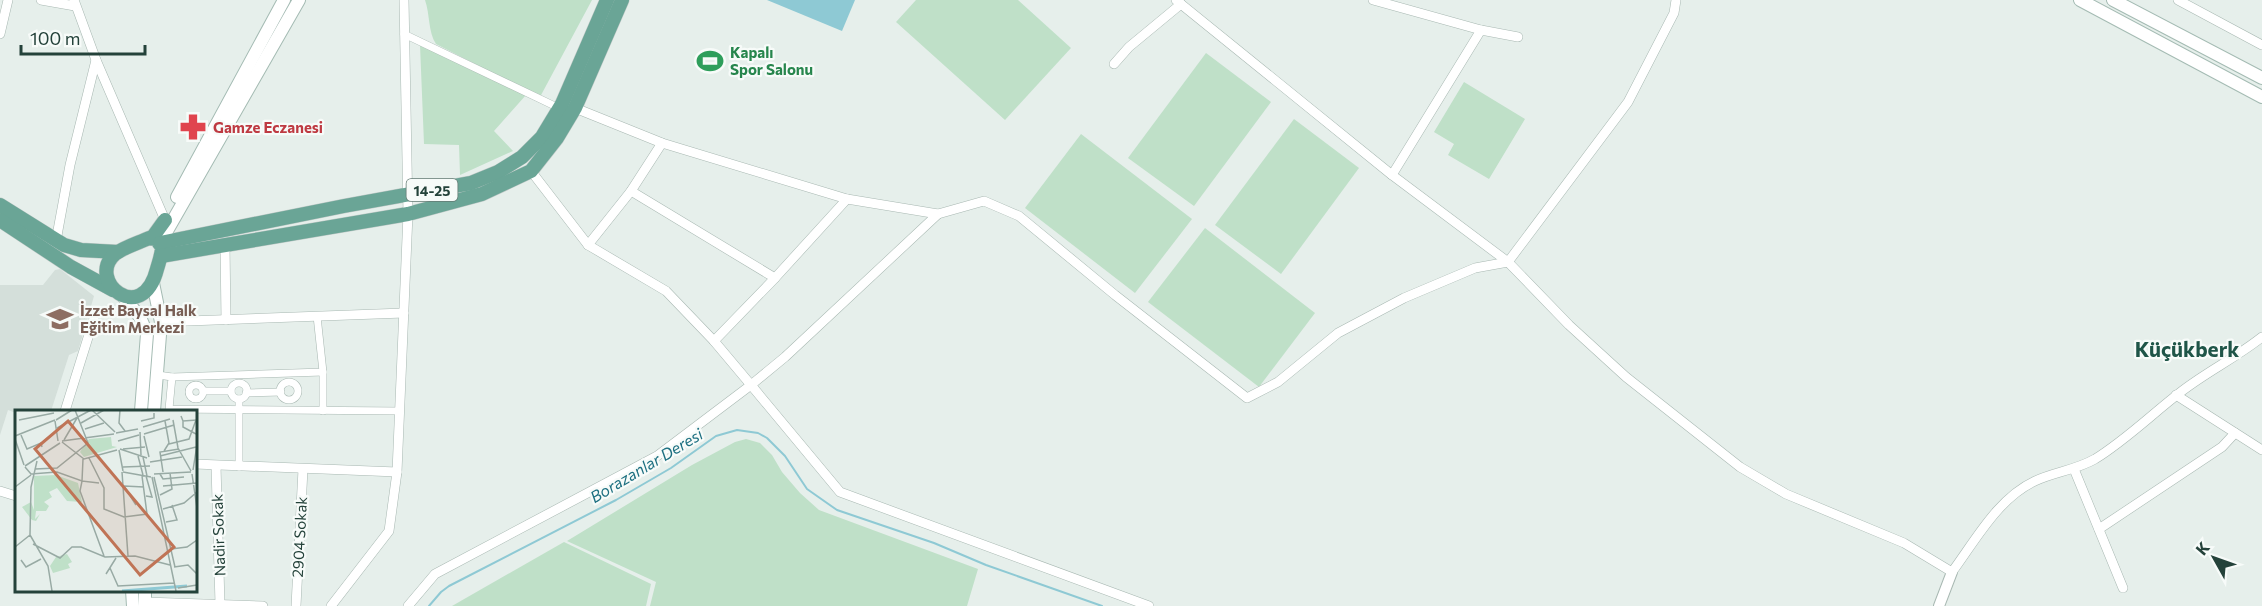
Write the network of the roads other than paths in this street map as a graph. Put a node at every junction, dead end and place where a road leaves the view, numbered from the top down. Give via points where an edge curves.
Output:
1 (8, 0) edge
2 (41, 0) edge
3 (299, 0) edge
4 (404, 0) edge
5 (607, 0) edge
6 (622, 0) edge
7 (1373, 0) edge
8 (1676, 0) edge
9 (2080, 0) edge
10 (2113, 0) edge
11 (2178, 0) edge
12 (281, 1) edge
13 (1179, 2) edge
14 (75, 3) edge
15 (1481, 30) junction
16 (0, 34) edge
17 (404, 34) junction
18 (1518, 37) dead end
19 (2260, 40) edge
20 (96, 60) junction
21 (1114, 63) dead end
22 (2262, 78) edge
23 (2262, 97) edge
24 (559, 108) junction
25 (575, 108) junction
26 (662, 143) junction
27 (531, 171) junction
28 (1392, 175) junction
29 (631, 190) junction
30 (406, 194) junction
31 (847, 199) junction
32 (0, 205) edge
33 (408, 214) junction
34 (938, 214) junction
35 (0, 219) edge
36 (165, 220) junction
37 (56, 241) junction
38 (225, 244) junction
39 (158, 245) junction
40 (588, 245) junction
41 (118, 252) junction
42 (1508, 262) junction
43 (776, 278) junction
44 (153, 283) junction
45 (118, 293) junction
46 (96, 312) dead end
47 (404, 313) junction
48 (317, 316) junction
49 (226, 320) junction
50 (160, 322) junction
51 (2262, 337) edge
52 (714, 341) junction
53 (323, 372) junction
54 (287, 373) junction
55 (158, 375) junction
56 (240, 375) junction
57 (198, 376) junction
58 (172, 377) junction
59 (289, 383) junction
60 (240, 384) junction
61 (197, 385) junction
62 (751, 385) junction
63 (231, 391) junction
64 (203, 392) junction
65 (281, 392) junction
66 (246, 393) junction
67 (2176, 395) junction
68 (196, 399) junction
69 (239, 399) junction
70 (288, 400) junction
71 (197, 409) junction
72 (65, 410) edge
73 (141, 410) edge
74 (154, 410) edge
75 (238, 410) junction
76 (285, 410) junction
77 (324, 411) junction
78 (400, 411) junction
79 (2235, 434) junction
80 (2262, 450) edge
81 (196, 464) edge
82 (216, 466) junction
83 (239, 467) junction
84 (303, 469) junction
85 (2074, 469) junction
86 (398, 472) junction
87 (0, 491) edge
88 (15, 496) edge
89 (2099, 529) junction
90 (1952, 572) junction
91 (2123, 588) dead end
92 (132, 591) edge
93 (145, 599) edge
94 (220, 604) junction
95 (133, 606) edge
96 (263, 606) edge
97 (296, 606) edge
98 (331, 606) edge
99 (408, 606) edge
100 (1149, 606) edge
101 (1939, 606) edge

1 - 16 street
2 - 14 street
3 - 39 main road
4 - 17 street
5 - 24 main road, 14-25
6 - 25 main road, 14-25
7 - 15 street
8 - 42 street via 1674,13 1628,102
9 - 23 main road
10 - 22 main road
11 - 19 street
12 - 36 main road
13 - 21 street
13 - 28 street
14 - 20 street
15 - 18 street
15 - 28 street
17 - 24 street
17 - 30 street
20 - 36 street
20 - 37 street
24 - 30 main road, 14-25 via 542,137 522,157 498,172 471,183
25 - 26 street
25 - 27 main road, 14-25
26 - 29 street
26 - 31 street
27 - 33 main road, 14-25 via 482,194
27 - 40 street
28 - 42 street
29 - 40 street
29 - 43 street
30 - 33 street
30 - 39 main road, 14-25
31 - 34 street
31 - 43 street
32 - 37 main road, 14-25
33 - 38 main road, 14-25
33 - 47 street
34 - 42 street via 984,201 1020,216 1247,398 1278,382 1338,333 1385,308 1475,268
34 - 62 street
35 - 45 main road
36 - 39 main road
37 - 41 main road, 14-25 via 81,250
38 - 39 main road
38 - 49 street
39 - 41 main road, 14-25
39 - 44 main road
40 - 52 street via 666,291
41 - 45 main road via 106,274
42 - 90 street via 1626,378 1740,467 1786,494 1904,543
43 - 52 street
44 - 45 main road via 142,295
44 - 50 main road
45 - 73 main road via 140,317 147,334
46 - 72 street
47 - 48 street
47 - 78 street
48 - 49 street
48 - 53 street
49 - 50 street
50 - 55 main road
51 - 67 street
52 - 62 street
53 - 54 street
53 - 77 street
54 - 56 street
54 - 59 street
55 - 58 street
55 - 74 main road
56 - 57 street
56 - 60 street
57 - 58 street
57 - 61 street
58 - 71 street via 169,409
59 - 65 street
59 - 70 street via 298,392
60 - 63 street
60 - 66 street
61 - 64 street
61 - 68 street via 189,392
62 - 99 street via 657,456 435,574
62 - 100 street via 840,492
63 - 64 street
63 - 69 street
64 - 68 street
65 - 66 street
65 - 70 street
66 - 69 street
67 - 79 street
67 - 85 street via 2112,447
68 - 71 street
69 - 75 street
70 - 76 street
71 - 75 street
75 - 76 street
75 - 83 street
76 - 77 street
77 - 78 street
78 - 86 street
79 - 80 street
79 - 89 street via 2222,447
81 - 82 street
82 - 83 street
82 - 94 street, Nadir Sokak
83 - 84 street
84 - 86 street
84 - 97 street, 2904 Sokak
85 - 89 street
85 - 90 street via 2036,480 2011,498
86 - 98 street via 389,531
87 - 88 street
89 - 91 street
90 - 101 street
92 - 95 main road
93 - 94 street
94 - 96 street

